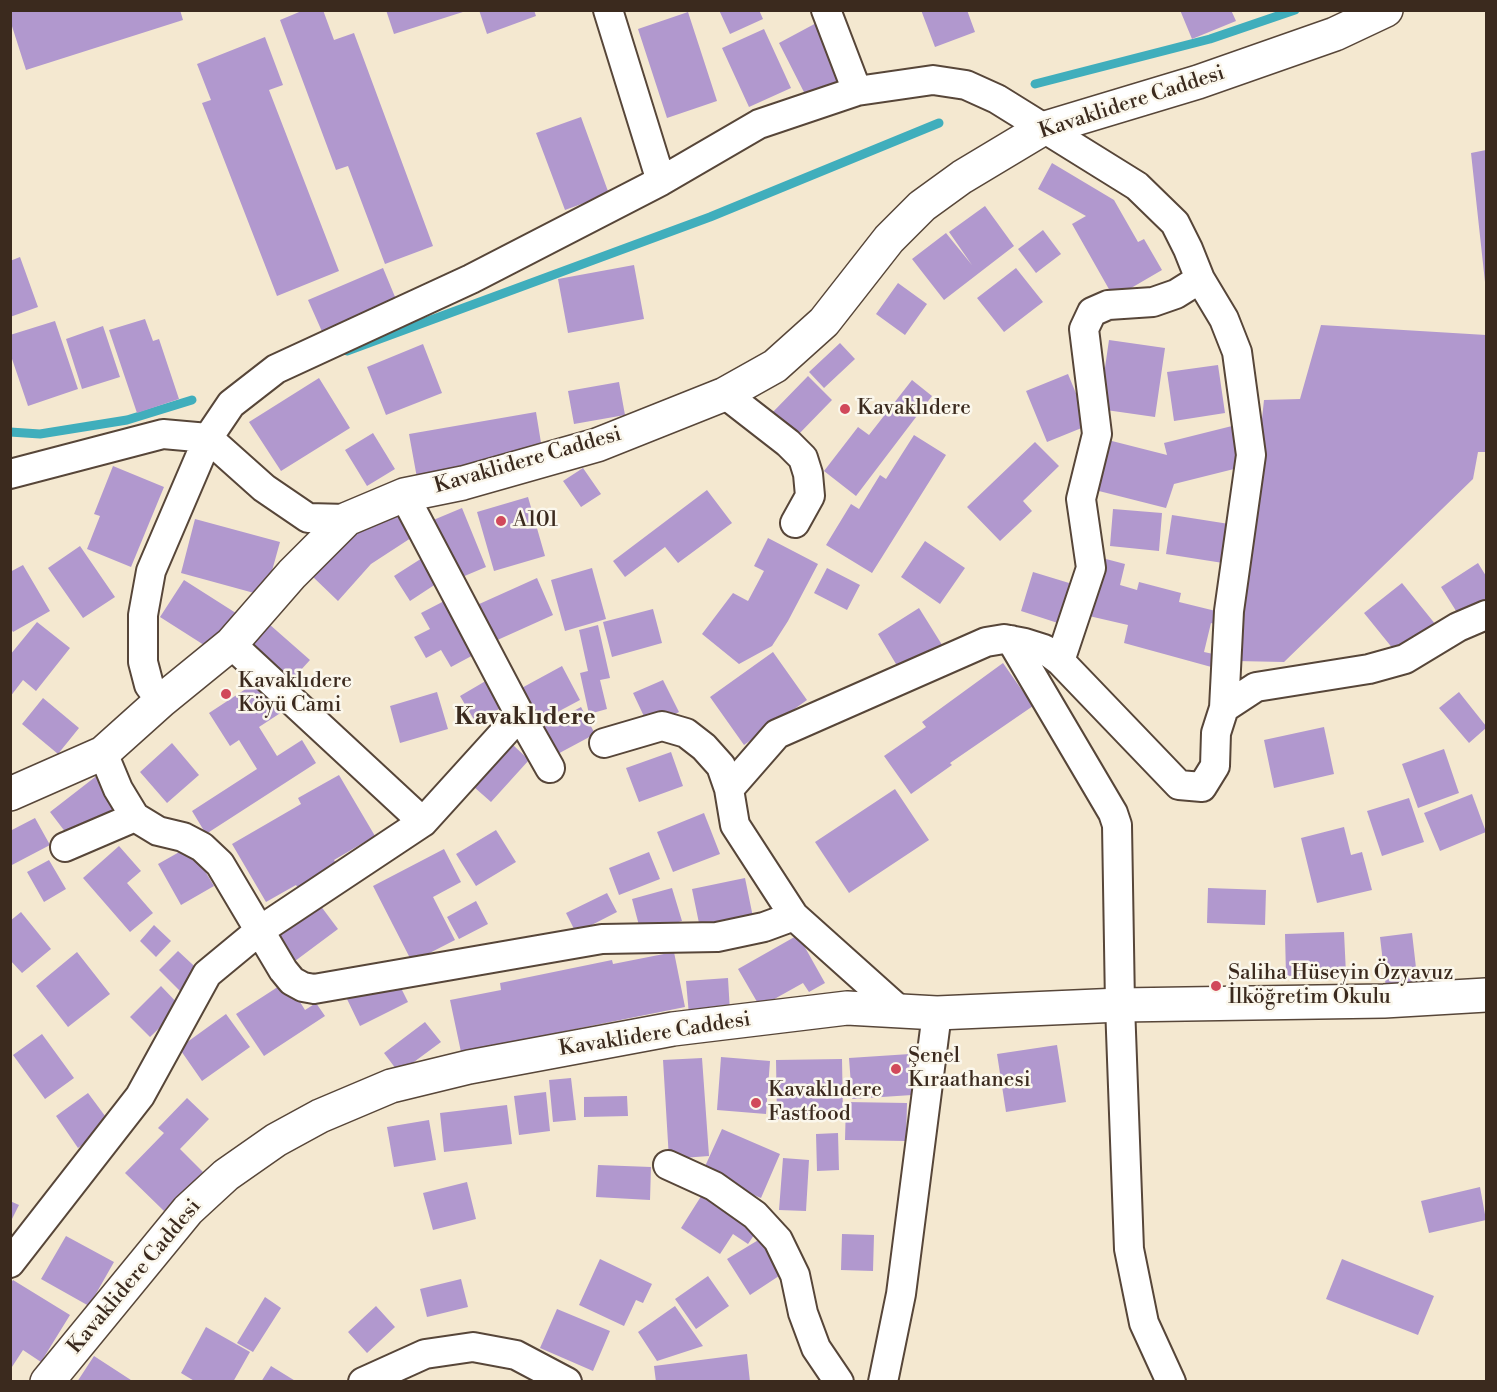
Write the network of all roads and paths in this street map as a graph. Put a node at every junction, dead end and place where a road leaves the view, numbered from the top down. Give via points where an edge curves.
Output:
1 (609, 10) edge
2 (825, 10) edge
3 (1386, 10) edge
4 (857, 91) junction
5 (1042, 129) junction
6 (661, 181) junction
7 (1200, 279) junction
8 (725, 394) junction
9 (208, 438) junction
10 (10, 474) edge
11 (404, 495) junction
12 (347, 519) junction
13 (795, 523) dead end
14 (1486, 615) edge
15 (1011, 640) junction
16 (231, 644) junction
17 (1060, 661) junction
18 (160, 701) junction
19 (1224, 708) junction
20 (520, 715) junction
21 (604, 743) dead end
22 (103, 753) junction
23 (550, 768) dead end
24 (729, 789) junction
25 (10, 794) edge
26 (135, 817) junction
27 (423, 822) junction
28 (64, 847) dead end
29 (794, 916) junction
30 (259, 931) junction
31 (1486, 995) edge
32 (1120, 1005) junction
33 (900, 1011) junction
34 (937, 1013) junction
35 (668, 1165) dead end
36 (10, 1263) edge
37 (47, 1382) edge
38 (363, 1382) edge
39 (567, 1382) edge
40 (839, 1382) edge
41 (884, 1382) edge
42 (1171, 1382) edge

1 - 6 street
2 - 4 street
3 - 5 street, Kavaklidere Caddesi via 1335,34 1198,82
4 - 5 street via 933,80 966,85 997,99
4 - 6 street via 759,124
5 - 7 street via 1130,182 1155,202 1175,223
5 - 8 street, Kavaklidere Caddesi via 921,206 889,239 824,322 775,366
6 - 9 street via 471,279 276,369 231,404
7 - 17 street via 1153,302 1108,305 1092,312 1083,329 1097,434 1081,499 1090,568
7 - 19 street via 1224,319 1237,352 1251,455 1229,611
8 - 11 street, Kavaklidere Caddesi via 597,445 463,483
8 - 13 street via 803,458 810,496
9 - 10 street via 163,434
9 - 12 street via 264,488 308,518
9 - 18 street via 151,571 143,615 143,663 149,684
11 - 12 street, Kavaklidere Caddesi
11 - 20 street
12 - 16 street, Kavaklidere Caddesi
14 - 19 street via 1405,659 1369,669 1256,687
15 - 17 street via 1044,649
15 - 24 street via 986,642 777,734
15 - 32 street via 1117,825
16 - 18 street, Kavaklidere Caddesi
16 - 27 street
17 - 19 street via 1179,785 1202,787 1215,766 1216,733
18 - 22 street, Kavaklidere Caddesi
20 - 23 street
20 - 27 street
21 - 24 street via 662,726 686,733 721,766
22 - 25 street, Kavaklidere Caddesi
22 - 26 street
24 - 29 street via 735,825
26 - 28 street
26 - 30 street via 158,831 183,837 212,856
27 - 30 street
29 - 30 street via 717,937 602,939 314,989 292,981
29 - 33 street
30 - 36 street via 207,974 140,1096
31 - 32 street, Kavaklidere Caddesi via 1384,1001
32 - 34 street, Kavaklidere Caddesi
32 - 42 street via 1129,1249 1144,1323
33 - 34 street, Kavaklidere Caddesi
33 - 37 street, Kavaklidere Caddesi via 847,1008 673,1029 447,1072 391,1086 320,1116 276,1140 226,1175 188,1210
34 - 41 street via 901,1294
35 - 40 street via 714,1186 755,1215 778,1240 795,1275 816,1348
38 - 39 street via 425,1354 473,1347 516,1355

